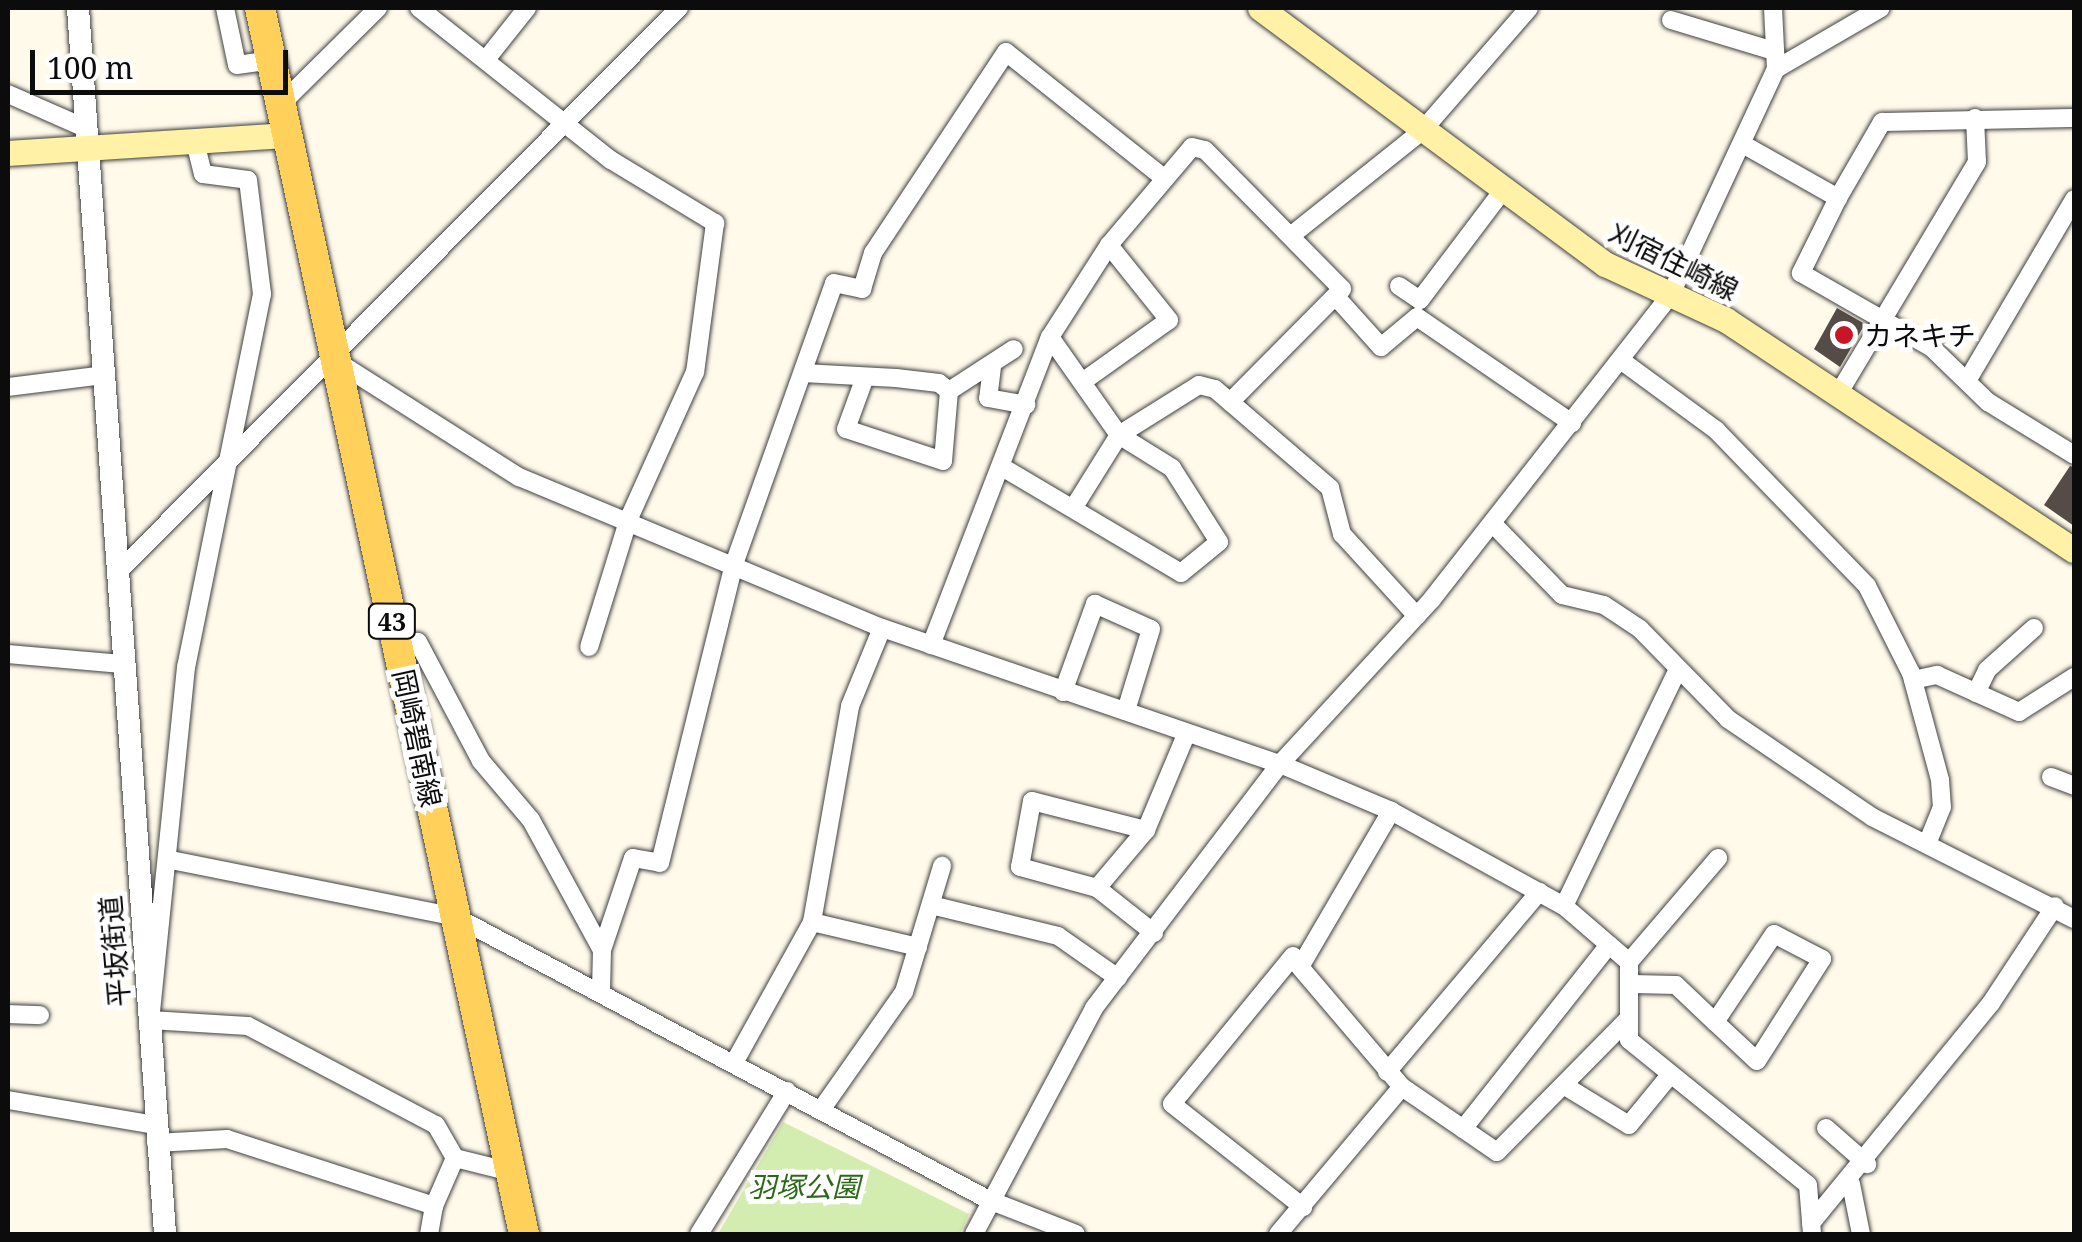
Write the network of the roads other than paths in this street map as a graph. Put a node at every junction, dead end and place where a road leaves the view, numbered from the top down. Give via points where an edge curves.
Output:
1 (78, 8) edge
2 (225, 8) edge
3 (260, 8) edge
4 (378, 8) edge
5 (419, 8) edge
6 (528, 8) edge
7 (679, 8) edge
8 (1260, 8) edge
9 (1530, 8) edge
10 (1773, 8) edge
11 (1881, 8) edge
12 (1671, 20) dead end
13 (488, 57) junction
14 (271, 60) junction
15 (1775, 60) junction
16 (8, 94) edge
17 (1976, 118) junction
18 (2074, 118) edge
19 (566, 119) junction
20 (283, 120) junction
21 (1422, 131) junction
22 (87, 139) junction
23 (195, 142) junction
24 (1746, 146) junction
25 (8, 152) edge
26 (1164, 178) junction
27 (1501, 194) junction
28 (1838, 198) junction
29 (2074, 200) edge
30 (2067, 229) edge
31 (1293, 234) junction
32 (1109, 245) junction
33 (1399, 286) dead end
34 (1670, 296) junction
35 (1336, 298) junction
36 (1884, 320) junction
37 (1050, 337) junction
38 (1014, 349) dead end
39 (334, 359) junction
40 (1622, 360) junction
41 (992, 367) junction
42 (803, 373) junction
43 (104, 376) junction
44 (865, 377) junction
45 (1085, 380) junction
46 (1967, 381) junction
47 (8, 386) edge
48 (949, 390) junction
49 (1840, 392) junction
50 (1230, 402) junction
51 (1026, 405) junction
52 (1572, 423) junction
53 (1119, 435) junction
54 (2074, 455) edge
55 (1002, 466) junction
56 (226, 469) junction
57 (1074, 508) junction
58 (629, 518) junction
59 (1493, 524) junction
60 (2074, 550) edge
61 (733, 568) junction
62 (117, 572) junction
63 (1417, 616) junction
64 (882, 628) junction
65 (2034, 628) dead end
66 (398, 645) junction
67 (931, 645) junction
68 (589, 647) dead end
69 (8, 654) edge
70 (122, 664) junction
71 (1677, 671) junction
72 (2074, 677) edge
73 (1913, 680) junction
74 (1063, 692) junction
75 (1976, 693) junction
76 (1126, 711) junction
77 (1186, 735) junction
78 (1280, 764) junction
79 (2051, 778) dead end
80 (2074, 786) edge
81 (1391, 811) junction
82 (1146, 830) junction
83 (1929, 840) junction
84 (1718, 858) dead end
85 (171, 860) junction
86 (942, 866) dead end
87 (1097, 888) junction
88 (1539, 892) junction
89 (930, 905) junction
90 (1564, 906) junction
91 (2055, 906) junction
92 (456, 917) junction
93 (2074, 919) edge
94 (812, 922) junction
95 (1154, 932) junction
96 (1609, 945) junction
97 (918, 947) junction
98 (602, 950) junction
99 (1292, 955) junction
100 (1629, 962) junction
101 (1118, 978) junction
102 (1633, 984) junction
103 (601, 991) junction
104 (8, 1014) edge
105 (40, 1015) dead end
106 (1629, 1018) junction
107 (150, 1020) junction
108 (1715, 1022) junction
109 (734, 1063) junction
110 (1386, 1072) junction
111 (1670, 1075) junction
112 (1564, 1086) junction
113 (1402, 1087) junction
114 (788, 1092) junction
115 (8, 1100) edge
116 (821, 1110) junction
117 (1826, 1128) dead end
118 (1463, 1129) junction
119 (156, 1134) junction
120 (455, 1158) junction
121 (1867, 1164) junction
122 (511, 1172) junction
123 (1851, 1184) junction
124 (988, 1200) junction
125 (434, 1206) junction
126 (1302, 1206) junction
127 (1812, 1229) edge
128 (164, 1234) edge
129 (430, 1234) edge
130 (524, 1234) edge
131 (699, 1234) edge
132 (974, 1234) edge
133 (1076, 1234) edge
134 (1278, 1234) edge
135 (1860, 1234) edge

1 - 22 street
2 - 14 street via 237,65
3 - 14 main road, 岡崎碧南線 / 43
4 - 20 street
5 - 13 street
6 - 13 street
7 - 19 street
8 - 21 main road, 刈宿住崎線
9 - 21 street
10 - 15 street
11 - 15 street
12 - 15 street
13 - 19 street
14 - 20 main road, 岡崎碧南線 / 43
15 - 24 street
16 - 22 street
17 - 18 street
17 - 28 street via 1882,122
17 - 36 street via 1977,162
19 - 39 street
19 - 58 street via 611,160 715,223 695,372
20 - 23 main road
20 - 39 main road, 岡崎碧南線 / 43
21 - 27 main road, 刈宿住崎線
21 - 31 street
22 - 23 main road
22 - 25 main road
22 - 43 street
23 - 56 street via 203,174 248,180 262,294
24 - 28 street
24 - 34 street
26 - 31 street via 1183,150 1205,150
26 - 32 street
26 - 42 street via 1006,52 873,253 862,289 834,283
27 - 33 street via 1420,300
27 - 34 main road, 刈宿住崎線
28 - 36 street via 1797,268
29 - 30 street
30 - 46 street
31 - 35 street via 1342,289
32 - 37 street
32 - 45 street via 1169,320
34 - 40 street
34 - 49 main road, 刈宿住崎線 via 1726,320
35 - 50 street
35 - 52 street via 1381,347 1417,317
36 - 46 street
36 - 49 street
37 - 45 street
37 - 51 street
38 - 41 street
39 - 56 street
39 - 58 street via 519,478
39 - 66 main road, 岡崎碧南線 / 43
40 - 52 street
40 - 73 street via 1716,430 1832,541
41 - 48 street
41 - 51 street via 988,398
42 - 44 street
42 - 61 street
43 - 47 street
43 - 62 street
44 - 48 street
44 - 48 street via 846,429 944,461
45 - 53 street
46 - 54 street
49 - 60 main road, 刈宿住崎線
50 - 53 street via 1199,385
50 - 63 street via 1330,488 1342,534
51 - 55 street
52 - 59 street
53 - 57 street
53 - 57 street via 1172,468 1219,542 1181,573
55 - 57 street
55 - 67 street
56 - 62 street
56 - 85 street via 186,668
58 - 61 street
58 - 68 street
59 - 63 street
59 - 71 street via 1562,595 1604,605
61 - 64 street
61 - 98 street via 660,863 634,858
62 - 70 street, 平坂街道
63 - 78 street
64 - 67 street
64 - 94 street via 850,706
65 - 75 street via 1986,670
66 - 92 main road, 岡崎碧南線 / 43
66 - 98 street via 418,642 481,761 531,820
67 - 74 street
69 - 70 street
70 - 107 street, 平坂街道
71 - 83 street via 1728,718 1872,817
71 - 90 street
72 - 75 street via 2018,712
73 - 75 street via 1937,675
73 - 83 street via 1940,780 1942,807
74 - 76 street
74 - 76 street via 1095,604 1151,629
76 - 77 street
77 - 78 street
77 - 82 street
78 - 81 street
78 - 95 street
79 - 80 street
81 - 88 street
81 - 99 street
82 - 87 street
82 - 87 street via 1032,801 1020,867
83 - 91 street
84 - 100 street
85 - 92 street
85 - 107 street
86 - 89 street
87 - 95 street
88 - 90 street
88 - 110 street
89 - 97 street
89 - 101 street via 1058,936
90 - 96 street
91 - 93 street
91 - 121 street
92 - 103 street
92 - 122 main road, 岡崎碧南線 / 43
94 - 97 street
94 - 109 street
95 - 101 street
96 - 100 street
96 - 118 street
97 - 116 street via 904,992
98 - 103 street
99 - 110 street
99 - 126 street via 1172,1104
100 - 102 street
101 - 124 street
102 - 106 street
102 - 108 street via 1676,985
103 - 109 street
104 - 105 street
106 - 111 street via 1629,1040
106 - 112 street
107 - 119 street, 平坂街道
107 - 120 street via 248,1026 436,1125
108 - 108 street via 1757,1061 1822,959 1774,934
109 - 114 street
110 - 113 street
111 - 112 street via 1629,1125
111 - 127 street via 1808,1185
112 - 118 street via 1497,1152
113 - 118 street
113 - 126 street
114 - 116 street
114 - 131 street
115 - 119 street
116 - 124 street
117 - 121 street
119 - 125 street via 228,1139
119 - 128 street, 平坂街道
120 - 122 street
120 - 125 street via 442,1206
121 - 123 street
122 - 130 main road, 岡崎碧南線 / 43
123 - 127 street
123 - 135 street
124 - 132 street
124 - 133 street
125 - 129 street
126 - 134 street

